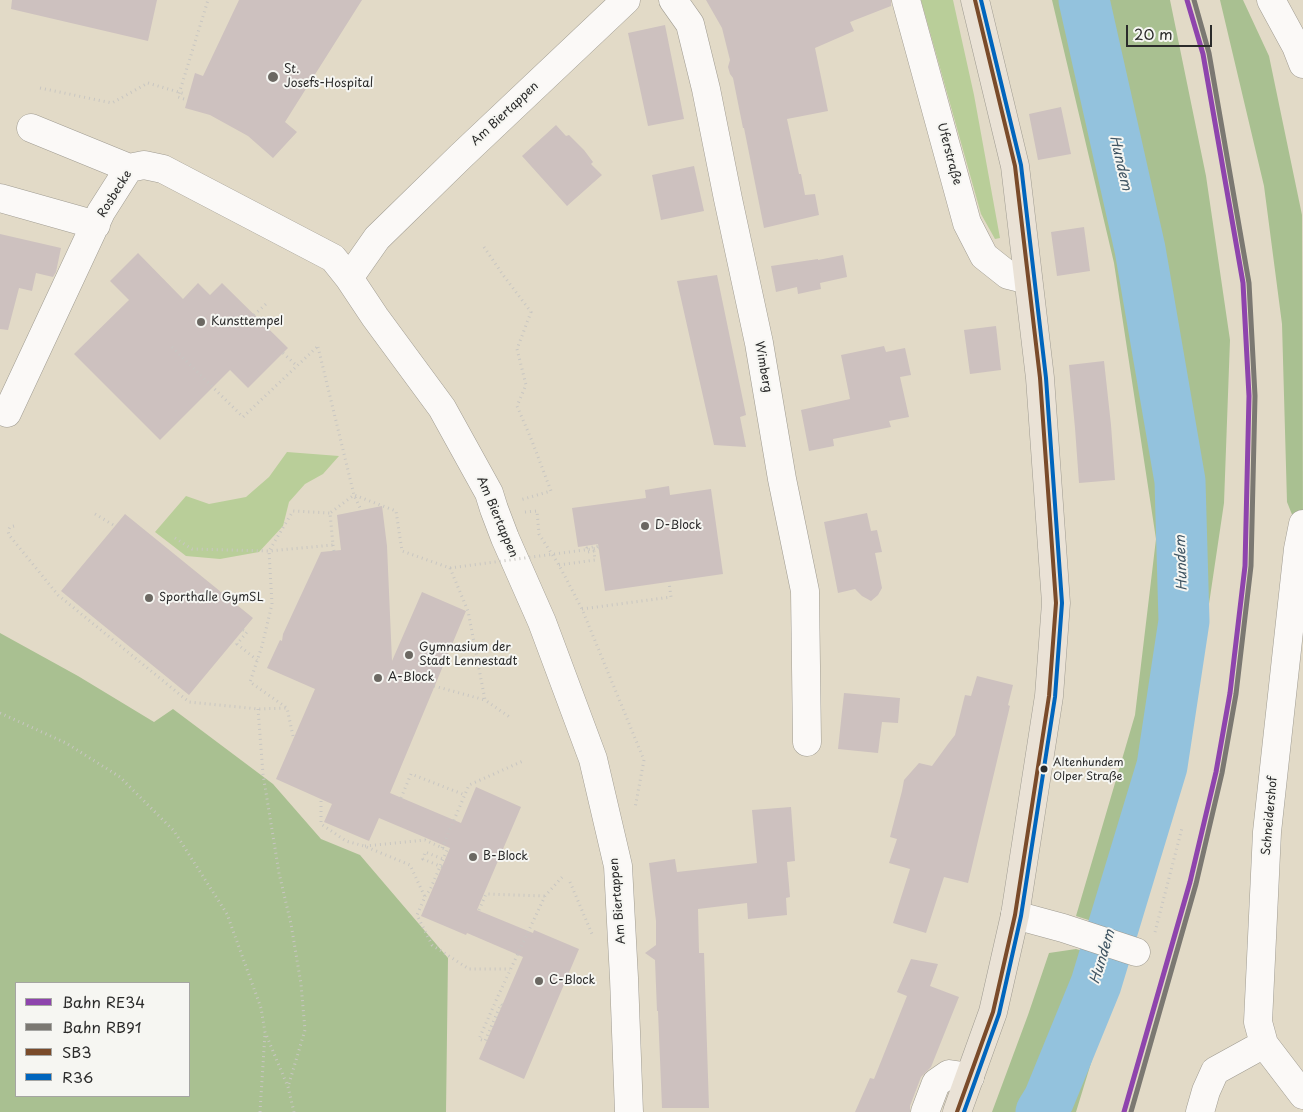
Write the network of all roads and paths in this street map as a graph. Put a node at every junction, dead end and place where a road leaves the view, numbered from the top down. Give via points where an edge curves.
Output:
1 (208, 0) edge
2 (626, 0) edge
3 (673, 0) edge
4 (906, 0) edge
5 (976, 0) edge
6 (1271, 0) edge
7 (1303, 64) edge
8 (40, 88) dead end
9 (185, 94) dead end
10 (184, 99) dead end
11 (31, 128) dead end
12 (129, 168) junction
13 (0, 198) edge
14 (96, 225) junction
15 (484, 246) dead end
16 (348, 278) junction
17 (1028, 280) junction
18 (266, 303) dead end
19 (254, 315) dead end
20 (172, 346) dead end
21 (283, 353) dead end
22 (296, 366) junction
23 (0, 410) edge
24 (354, 495) junction
25 (494, 508) junction
26 (361, 510) dead end
27 (330, 513) junction
28 (95, 514) dead end
29 (1303, 524) edge
30 (14, 526) dead end
31 (115, 526) dead end
32 (539, 534) dead end
33 (174, 538) dead end
34 (333, 545) junction
35 (599, 548) dead end
36 (269, 551) junction
37 (334, 551) dead end
38 (594, 551) dead end
39 (559, 565) junction
40 (450, 568) junction
41 (669, 582) dead end
42 (582, 610) junction
43 (243, 630) dead end
44 (258, 660) junction
45 (434, 686) dead end
46 (485, 700) junction
47 (287, 708) junction
48 (258, 710) junction
49 (0, 713) edge
50 (511, 718) dead end
51 (293, 736) dead end
52 (807, 742) dead end
53 (524, 761) dead end
54 (465, 795) junction
55 (401, 798) dead end
56 (321, 801) dead end
57 (1182, 828) dead end
58 (610, 834) junction
59 (364, 846) junction
60 (442, 848) junction
61 (443, 860) junction
62 (442, 867) dead end
63 (564, 875) dead end
64 (545, 896) junction
65 (425, 897) junction
66 (479, 910) dead end
67 (1015, 915) junction
68 (1136, 952) joint
69 (510, 969) junction
70 (502, 1005) dead end
71 (265, 1032) junction
72 (1264, 1044) junction
73 (970, 1077) junction
74 (288, 1087) junction
75 (1303, 1095) edge
76 (260, 1112) edge
77 (294, 1112) edge
78 (629, 1112) edge
79 (924, 1112) edge
80 (957, 1112) edge
81 (1200, 1112) edge

1 - 10 path via 178,96
2 - 16 street, Am Biertappen via 377,238
3 - 52 street, Wimberg via 690,24 706,89 759,343 805,591
4 - 17 street, Uferstraße via 967,223 984,256 1008,275
5 - 17 main road via 1015,166
6 - 7 street
8 - 9 path, bridge via 112,103 148,83
11 - 12 street
12 - 14 street, Rosbecke
12 - 16 street, Rosbecke via 144,165 163,169 333,258
13 - 14 street
14 - 23 street, Rosbecke via 7,413
15 - 25 path via 531,312 517,349 526,385 516,406 551,491
16 - 25 street, Am Biertappen via 442,408
17 - 67 main road via 1040,378 1056,603 1049,696
18 - 19 path
20 - 22 path via 243,417
21 - 22 path
22 - 24 path via 317,346
24 - 26 path
24 - 27 path
24 - 40 path via 396,511 402,551
25 - 58 street, Am Biertappen via 542,622 593,759
27 - 34 path
27 - 36 path via 294,511
28 - 31 path
29 - 72 street, Schneidershof via 1267,832 1258,1022
30 - 48 path via 8,531 9,536 58,595 189,702
32 - 39 path
33 - 36 path via 192,549
34 - 36 path
34 - 37 path
35 - 40 path, bridge
36 - 44 path via 272,604
38 - 39 path via 595,560
39 - 42 path
40 - 46 path via 468,611
41 - 42 path via 672,597
42 - 58 path via 644,760 634,809 624,830
43 - 44 path via 247,632 237,644
44 - 47 path via 250,682
45 - 46 path
46 - 50 path
47 - 48 path
47 - 51 path
48 - 74 path via 263,774 291,924 305,1030
49 - 71 path via 66,743 120,777 174,831 227,914 261,1008
53 - 54 path via 469,785
54 - 55 path via 411,774
54 - 60 path
56 - 59 path via 321,824 346,841
57 - 68 path via 1149,954
58 - 78 street, Am Biertappen via 618,866
59 - 60 path via 424,840
59 - 65 path via 410,865
60 - 61 path via 447,850
61 - 62 path via 425,852 423,858
61 - 65 path
63 - 64 path
64 - 66 path via 486,894
64 - 69 path
65 - 69 path via 417,915 432,945 469,969
67 - 68 street
67 - 73 main road via 993,1012
69 - 70 path via 479,1039 485,1041
71 - 74 path
71 - 76 path
72 - 75 street, Schneidershof
72 - 81 street via 1215,1072
73 - 79 street via 949,1074 936,1083
73 - 80 main road
74 - 77 path

